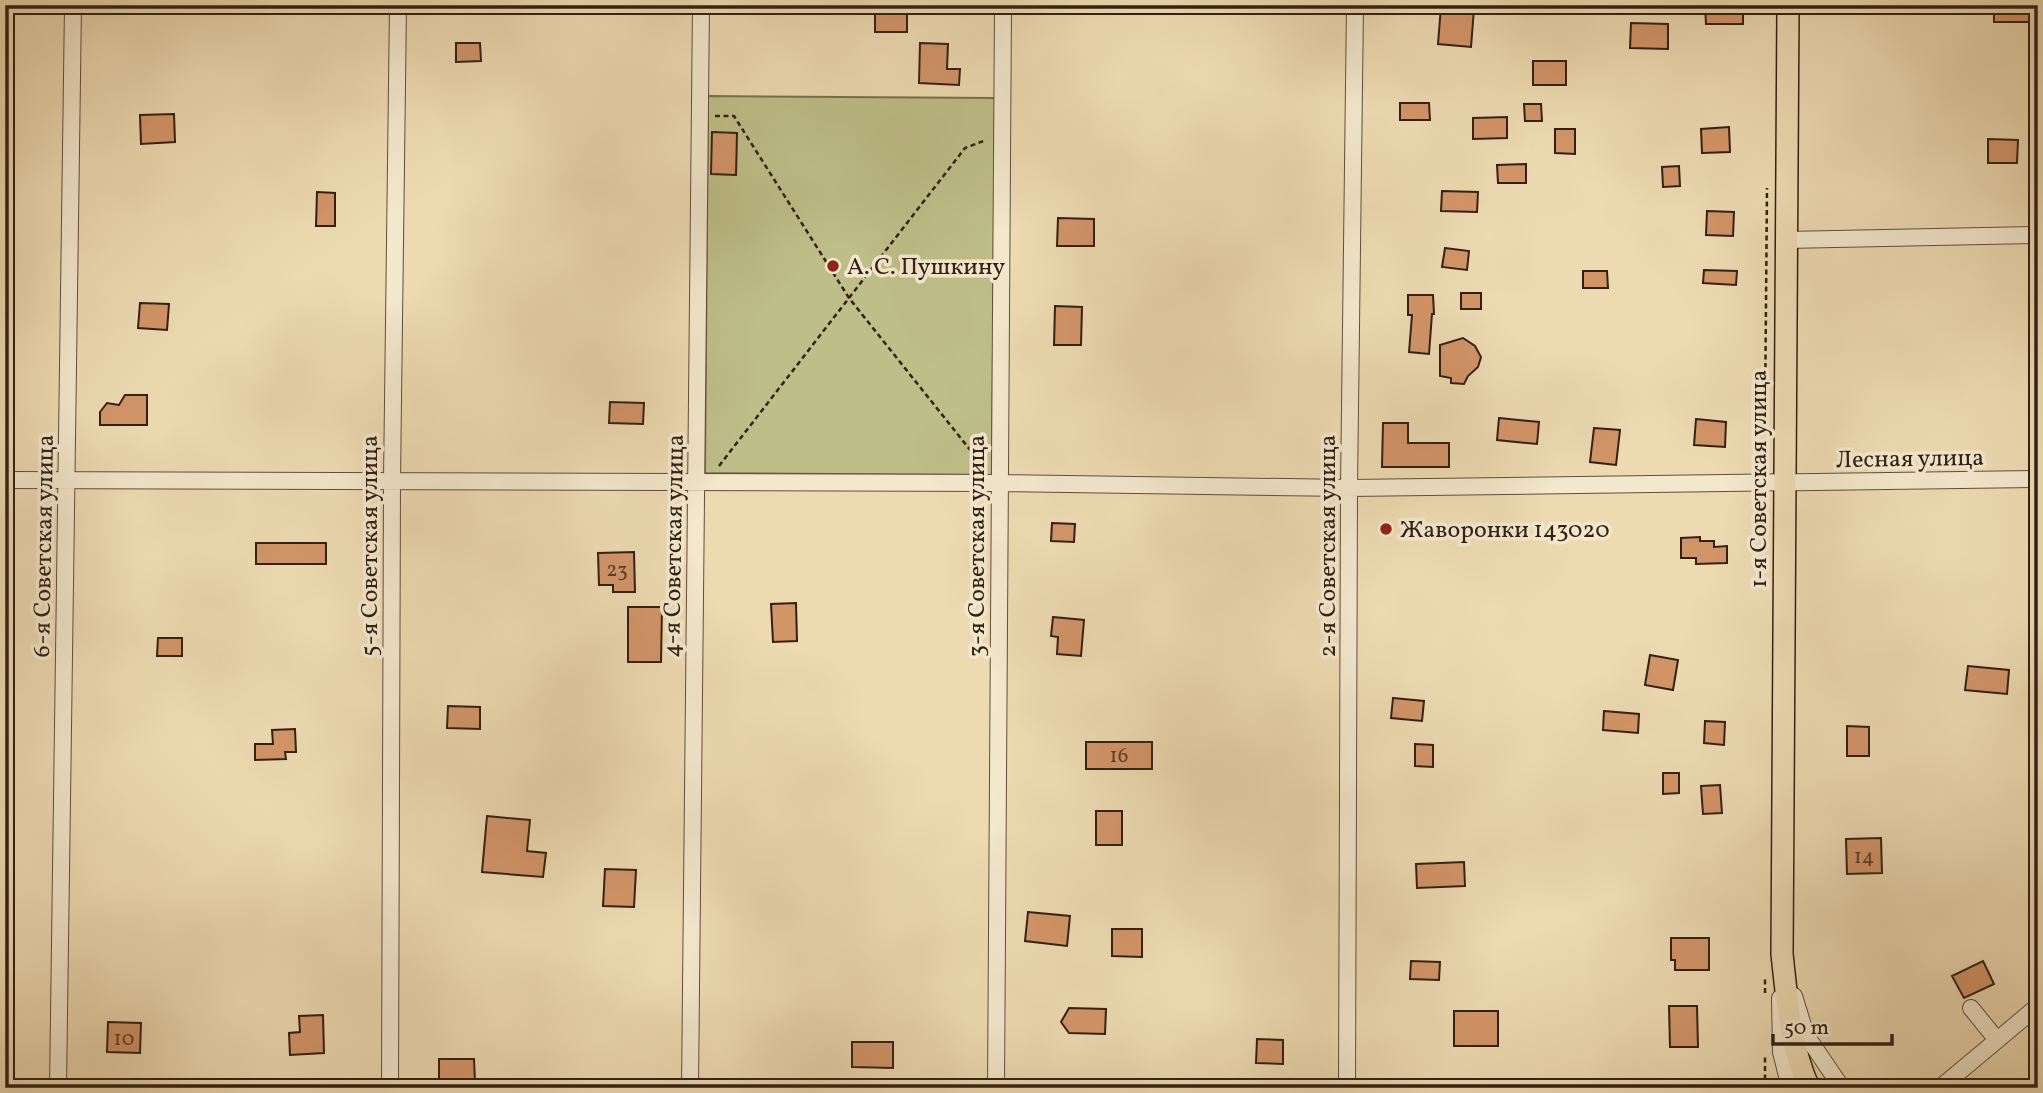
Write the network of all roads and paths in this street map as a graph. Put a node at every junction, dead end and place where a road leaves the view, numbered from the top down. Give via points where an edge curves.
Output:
1 (73, 5) edge
2 (398, 5) edge
3 (701, 5) edge
4 (1003, 5) edge
5 (1355, 5) edge
6 (1788, 5) edge
7 (700, 116) junction
8 (1002, 134) junction
9 (2038, 234) edge
10 (1785, 240) junction
11 (849, 298) junction
12 (999, 461) junction
13 (697, 474) junction
14 (5, 480) edge
15 (2038, 480) edge
16 (67, 481) junction
17 (392, 481) junction
18 (1783, 482) junction
19 (998, 483) junction
20 (1349, 488) junction
21 (1782, 954) junction
22 (2038, 1006) edge
23 (1970, 1009) dead end
24 (1997, 1040) junction
25 (58, 1088) edge
26 (390, 1088) edge
27 (690, 1088) edge
28 (996, 1088) edge
29 (1347, 1088) edge
30 (1790, 1088) edge
31 (1809, 1088) edge
32 (1842, 1088) edge
33 (1940, 1088) edge

1 - 16 street, 6-я Советская улица
2 - 17 street, 5-я Советская улица
3 - 7 street, 4-я Советская улица
4 - 8 street, 3-я Советская улица
5 - 20 street, 2-я Советская улица
6 - 10 main road, 1-я Советская улица
7 - 11 path via 734,116
7 - 13 street, 4-я Советская улица
8 - 11 path via 965,148
8 - 12 street, 3-я Советская улица
9 - 10 street
10 - 18 main road, 1-я Советская улица
11 - 12 path via 979,461
11 - 13 path via 720,466
12 - 19 street, 3-я Советская улица
13 - 17 street, Лесная улица
13 - 19 street, Лесная улица
13 - 27 street, 4-я Советская улица
14 - 16 street, Лесная улица
15 - 18 street, Лесная улица
16 - 17 street, Лесная улица
16 - 25 street, 6-я Советская улица
17 - 26 street, 5-я Советская улица
18 - 20 street, Лесная улица
18 - 21 main road, 1-я Советская улица
19 - 20 street, Лесная улица
19 - 28 street, 3-я Советская улица
20 - 29 street, 2-я Советская улица
21 - 30 street via 1779,1030
21 - 31 main road, 1-я Советская улица via 1789,1016
21 - 32 street via 1807,1035
22 - 24 street
23 - 24 street
24 - 33 street

